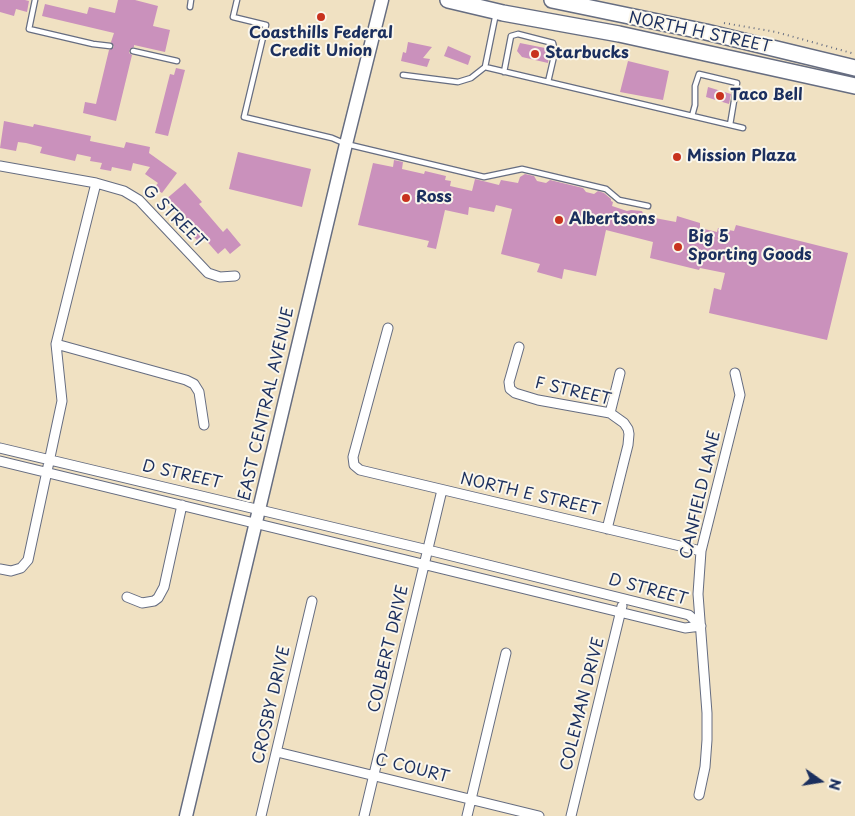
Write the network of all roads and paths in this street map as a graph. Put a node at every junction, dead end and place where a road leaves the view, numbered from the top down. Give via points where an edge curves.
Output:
1 (35, 0) edge
2 (191, 0) edge
3 (237, 0) edge
4 (382, 0) edge
5 (448, 0) edge
6 (552, 0) edge
7 (190, 7) dead end
8 (496, 12) junction
9 (724, 23) dead end
10 (110, 46) dead end
11 (133, 51) dead end
12 (855, 54) edge
13 (177, 61) dead end
14 (484, 67) junction
15 (855, 68) edge
16 (504, 72) junction
17 (402, 75) dead end
18 (548, 82) junction
19 (855, 86) edge
20 (692, 116) junction
21 (730, 125) junction
22 (743, 128) dead end
23 (346, 144) junction
24 (0, 166) edge
25 (96, 183) junction
26 (648, 206) dead end
27 (235, 276) dead end
28 (388, 328) dead end
29 (56, 344) junction
30 (519, 347) dead end
31 (735, 372) dead end
32 (620, 373) dead end
33 (610, 413) junction
34 (204, 425) dead end
35 (0, 448) edge
36 (0, 460) edge
37 (49, 460) junction
38 (46, 471) junction
39 (442, 490) junction
40 (182, 505) junction
41 (259, 509) junction
42 (255, 523) junction
43 (607, 529) junction
44 (428, 550) junction
45 (701, 551) junction
46 (424, 565) junction
47 (0, 569) edge
48 (127, 597) dead end
49 (624, 599) junction
50 (312, 601) dead end
51 (620, 612) junction
52 (701, 626) junction
53 (506, 653) dead end
54 (277, 752) junction
55 (374, 776) junction
56 (699, 795) dead end
57 (471, 799) junction
58 (186, 816) edge
59 (261, 816) edge
60 (364, 816) edge
61 (467, 816) edge
62 (539, 816) edge
63 (571, 816) edge

1 - 10 lane via 29,29
2 - 7 lane
3 - 23 lane via 233,16 266,25 244,117
4 - 23 main road, EAST CENTRAL AVENUE
5 - 8 highway, NORTH H STREET
6 - 15 highway, NORTH H STREET
8 - 14 lane
8 - 19 highway, NORTH H STREET via 619,34
9 - 12 path via 776,32
11 - 13 lane
14 - 16 lane
14 - 17 lane via 471,78 458,82
16 - 18 lane
16 - 18 lane via 511,36 518,34 553,42 555,52
18 - 20 lane
20 - 21 lane
20 - 21 lane via 699,74 737,83
21 - 22 lane
23 - 26 lane via 484,177 522,169 606,189 619,200
23 - 41 main road, EAST CENTRAL AVENUE
24 - 25 street, G STREET
25 - 27 street, G STREET via 124,191 138,200 208,273 220,277
25 - 29 street
28 - 39 street, NORTH E STREET via 353,457 354,465 383,477
29 - 34 street via 194,384 199,392
29 - 37 street via 62,401
30 - 33 street, F STREET via 509,382 515,393
31 - 45 street, CANFIELD LANE via 740,395
32 - 33 street
33 - 43 street, F STREET via 624,423 629,434
35 - 37 street, D STREET
36 - 38 street, D STREET
37 - 38 street
37 - 41 street, D STREET
38 - 40 street, D STREET
38 - 47 street via 28,560 21,568 11,571
39 - 43 street, NORTH E STREET
39 - 44 street, COLBERT DRIVE
40 - 42 street, D STREET
40 - 48 street via 164,587 158,598 142,603
41 - 42 main road, EAST CENTRAL AVENUE
41 - 44 street, D STREET
42 - 46 street, D STREET
42 - 58 main road, EAST CENTRAL AVENUE
43 - 45 street, NORTH E STREET
44 - 46 street, COLBERT DRIVE
44 - 49 street, D STREET
45 - 52 street, CANFIELD LANE via 698,594
46 - 51 street, D STREET
46 - 55 street, COLBERT DRIVE
49 - 51 street, COLEMAN DRIVE
49 - 52 street, D STREET via 689,615
50 - 54 street, CROSBY DRIVE
51 - 52 street, D STREET via 686,628
51 - 63 street, COLEMAN DRIVE
52 - 56 street, CANFIELD LANE via 707,740
53 - 57 street
54 - 55 street, C COURT
54 - 59 street, CROSBY DRIVE
55 - 57 street, C COURT
55 - 60 street, COLBERT DRIVE
57 - 61 street
57 - 62 street, C COURT

